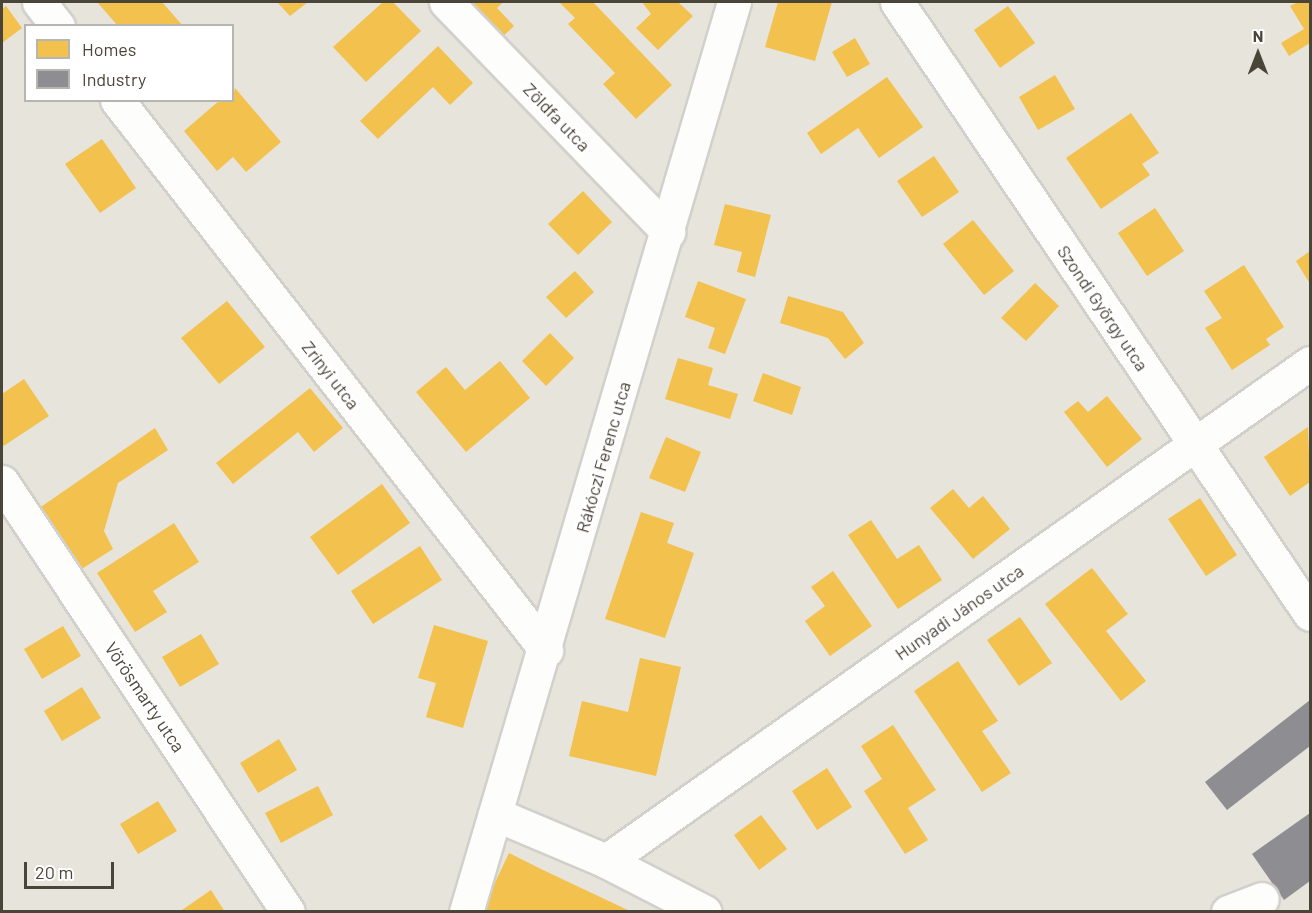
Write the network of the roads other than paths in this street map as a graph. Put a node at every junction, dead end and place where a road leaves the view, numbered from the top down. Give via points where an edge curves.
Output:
1 (39, 2) edge
2 (446, 2) edge
3 (734, 2) edge
4 (897, 2) edge
5 (56, 24) edge
6 (119, 102) edge
7 (668, 232) junction
8 (1311, 363) edge
9 (1195, 445) junction
10 (2, 482) edge
11 (1311, 614) edge
12 (546, 650) junction
13 (495, 814) junction
14 (606, 861) junction
15 (1262, 898) dead end
16 (288, 912) edge
17 (466, 912) edge
18 (705, 912) edge
19 (1228, 912) edge

1 - 5 street
2 - 7 street, Zöldfa utca
3 - 7 street, Rákóczi Ferenc utca
4 - 9 street, Szondi György utca
6 - 12 street, Zrínyi utca
7 - 12 street, Rákóczi Ferenc utca
8 - 9 street, Hunyadi János utca
9 - 11 street, Szondi György utca
9 - 14 street, Hunyadi János utca
10 - 16 street, Vörösmarty utca
12 - 13 street, Rákóczi Ferenc utca
13 - 14 street
13 - 17 street, Rákóczi Ferenc utca
14 - 18 street
15 - 19 street

